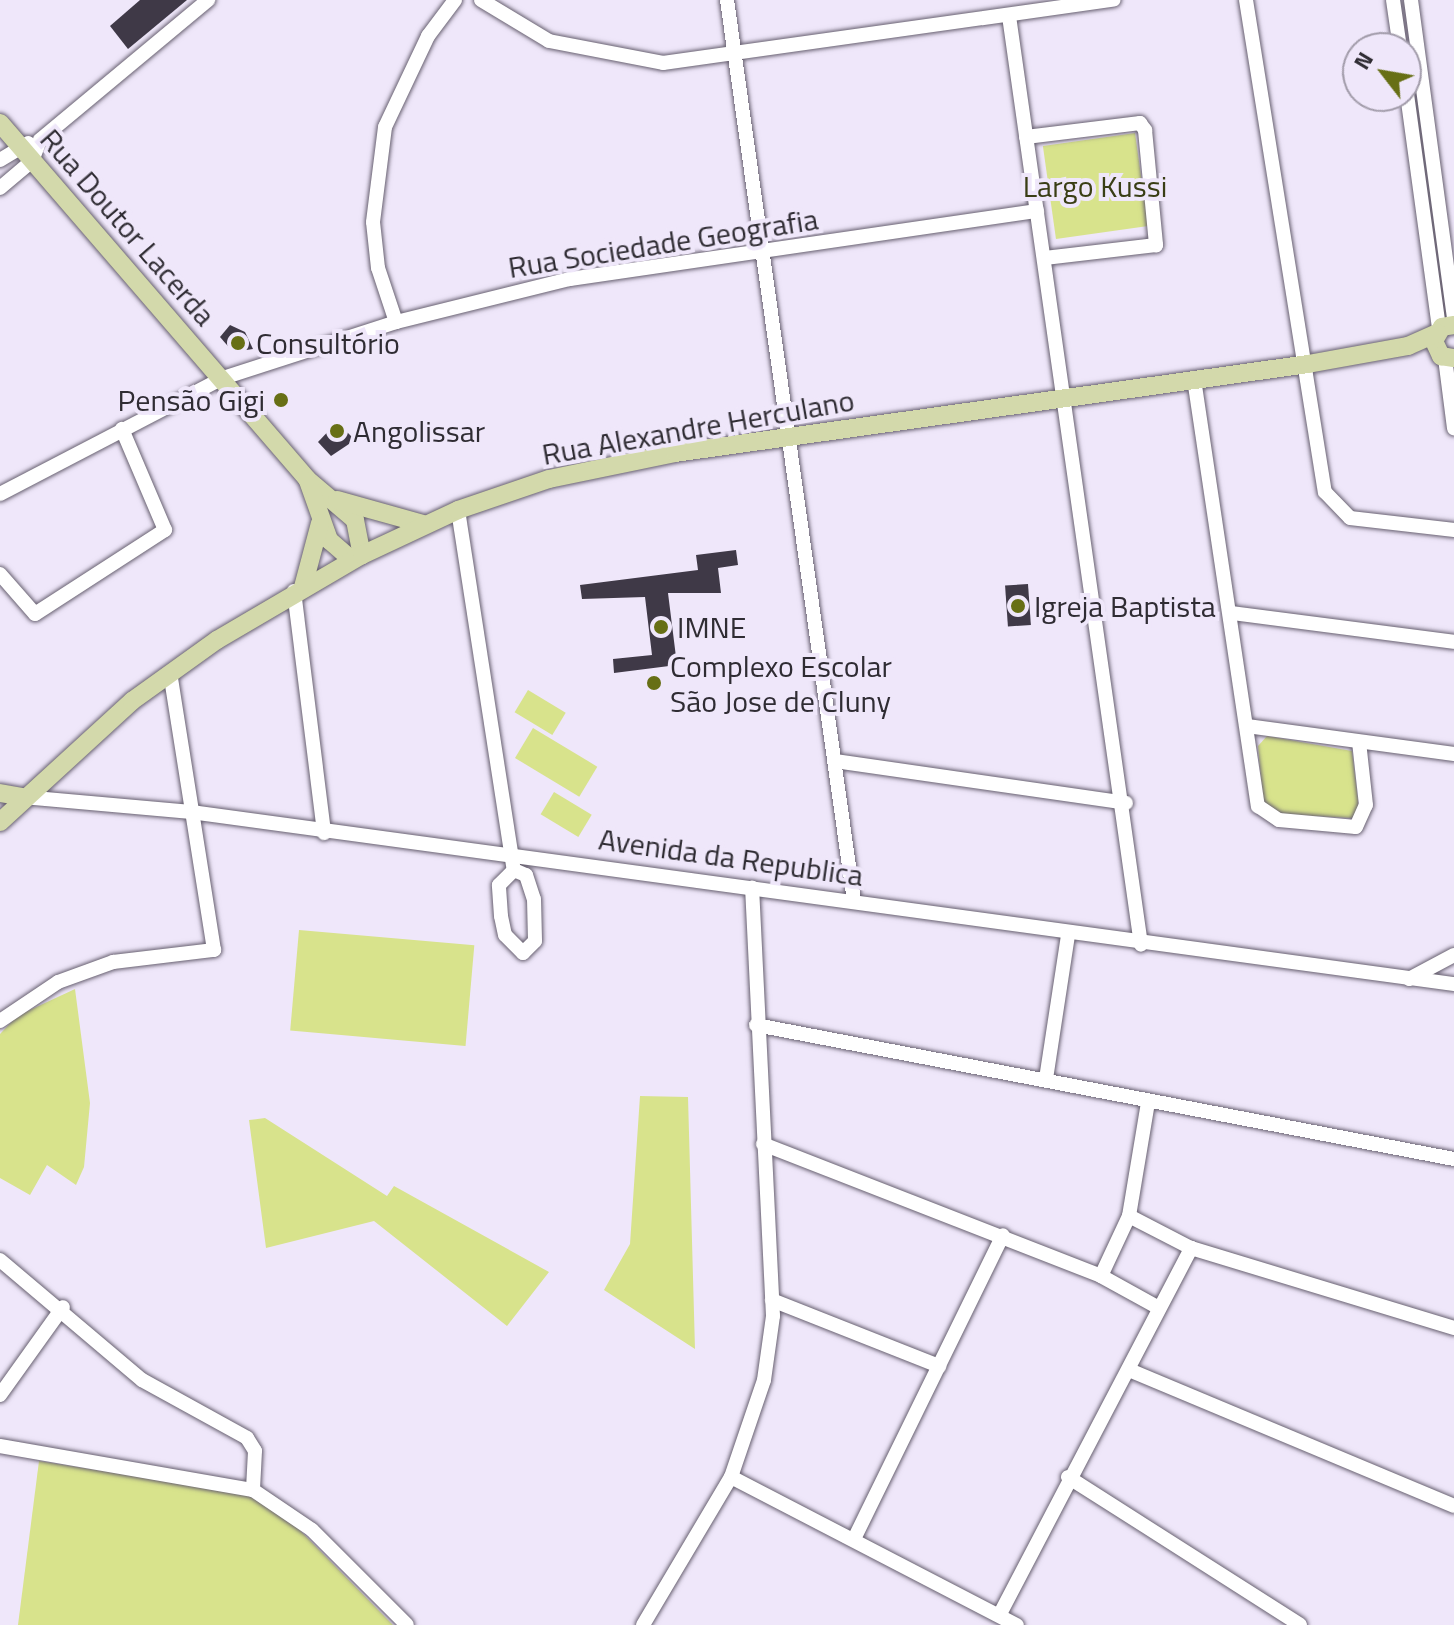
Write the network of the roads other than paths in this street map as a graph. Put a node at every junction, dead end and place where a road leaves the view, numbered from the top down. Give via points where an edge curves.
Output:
1 (208, 0) edge
2 (455, 0) edge
3 (481, 0) edge
4 (727, 0) edge
5 (1114, 0) edge
6 (1246, 0) edge
7 (1393, 0) edge
8 (1411, 0) edge
9 (1009, 16) junction
10 (1398, 32) edge
11 (733, 54) junction
12 (1410, 112) edge
13 (0, 123) edge
14 (1026, 137) junction
15 (40, 140) junction
16 (18, 144) junction
17 (0, 160) edge
18 (32, 161) junction
19 (0, 188) edge
20 (1447, 188) edge
21 (1037, 211) junction
22 (761, 253) junction
23 (1045, 258) junction
24 (396, 322) junction
25 (1446, 326) edge
26 (1408, 346) junction
27 (1447, 357) edge
28 (1308, 364) junction
29 (223, 378) junction
30 (1194, 379) junction
31 (1062, 396) junction
32 (1454, 428) edge
33 (122, 429) junction
34 (786, 436) junction
35 (0, 494) edge
36 (325, 505) junction
37 (458, 510) junction
38 (423, 524) junction
39 (1454, 530) edge
40 (357, 557) junction
41 (0, 574) edge
42 (298, 589) junction
43 (1232, 613) junction
44 (1454, 642) edge
45 (170, 672) junction
46 (1247, 726) junction
47 (1359, 742) junction
48 (1454, 754) edge
49 (835, 761) junction
50 (0, 793) edge
51 (23, 797) junction
52 (1126, 803) junction
53 (191, 812) junction
54 (0, 822) edge
55 (324, 833) junction
56 (513, 864) junction
57 (752, 888) junction
58 (854, 901) junction
59 (1068, 936) junction
60 (1141, 945) junction
61 (1454, 955) edge
62 (1409, 979) junction
63 (1454, 984) edge
64 (0, 1021) edge
65 (756, 1025) junction
66 (1046, 1079) junction
67 (1148, 1103) junction
68 (763, 1144) junction
69 (1454, 1159) edge
70 (1129, 1216) junction
71 (1003, 1235) junction
72 (1191, 1248) junction
73 (0, 1260) edge
74 (1101, 1276) junction
75 (772, 1300) junction
76 (63, 1307) junction
77 (1159, 1308) junction
78 (1454, 1328) edge
79 (939, 1366) junction
80 (1129, 1370) junction
81 (0, 1395) edge
82 (0, 1446) edge
83 (731, 1477) junction
84 (1068, 1477) junction
85 (253, 1490) junction
86 (1454, 1506) edge
87 (855, 1537) junction
88 (1001, 1612) junction
89 (407, 1625) edge
90 (643, 1625) edge
91 (1017, 1625) edge
92 (1300, 1625) edge

1 - 15 street
2 - 24 street via 415,60 385,127 373,222 378,268
3 - 11 street via 549,41 589,53 663,63
4 - 11 street
5 - 9 street
6 - 28 street
7 - 10 street
8 - 20 street
9 - 11 street
9 - 14 street
11 - 22 street
12 - 25 street
13 - 16 main road, Rua Doutor Lacerda
14 - 21 street
14 - 23 street via 1140,123 1145,130 1156,245
15 - 16 street
15 - 18 street
16 - 17 street
16 - 18 main road, Rua Doutor Lacerda
18 - 19 street
18 - 29 main road, Rua Doutor Lacerda
20 - 25 street
21 - 22 street, Rua Sociedade Geografia
21 - 23 street
22 - 24 street, Rua Sociedade Geografia via 570,279
22 - 34 street
23 - 31 street
24 - 29 street, Rua Sociedade Geografia
25 - 26 main road, Rua Alexandre Herculano
25 - 27 main road
26 - 27 main road, Rua Alexandre Herculano
26 - 28 main road, Rua Alexandre Herculano
27 - 32 street
28 - 30 main road, Rua Alexandre Herculano
28 - 39 street via 1331,507 1350,518
29 - 33 street, Rua Sociedade Geografia
29 - 36 main road, Rua Doutor Lacerda
30 - 31 main road, Rua Alexandre Herculano
30 - 43 street
31 - 34 main road, Rua Alexandre Herculano
31 - 52 street
33 - 35 street, Rua Sociedade Geografia
33 - 41 street via 165,530 35,614
34 - 37 main road, Rua Alexandre Herculano via 608,466
34 - 49 street
36 - 38 main road
36 - 40 main road, Rua Doutor Lacerda via 329,540
36 - 40 main road, Rua Doutor Lacerda via 355,520
36 - 42 main road via 319,542
37 - 38 main road, Rua Alexandre Herculano
37 - 56 street
38 - 40 main road, Rua Alexandre Herculano
40 - 42 main road, Rua Alexandre Herculano
42 - 45 main road, Rua Alexandre Herculano
42 - 55 street
43 - 44 street
43 - 46 street
45 - 51 main road, Rua Alexandre Herculano
45 - 53 street
46 - 47 street
46 - 47 street via 1258,806 1279,820 1356,827 1366,805
47 - 48 street
49 - 52 street
49 - 58 street
50 - 51 main road, Avenida da Republica
51 - 53 street, Avenida da Republica
51 - 54 main road, Rua Alexandre Herculano
52 - 60 street
53 - 55 street, Avenida da Republica
53 - 64 street via 214,950 113,962 58,982
55 - 56 street, Avenida da Republica
56 - 56 street via 499,885 501,916 505,935 523,953 535,941 534,899 526,875
56 - 57 street, Avenida da Republica
57 - 58 street, Avenida da Republica
57 - 65 street
58 - 59 street, Avenida da Republica
59 - 60 street, Avenida da Republica
59 - 66 street
60 - 62 street, Avenida da Republica
61 - 62 street
62 - 63 street, Avenida da Republica
65 - 66 street
65 - 68 street
66 - 67 street
67 - 69 street
67 - 70 street
68 - 71 street
68 - 75 street
70 - 72 street
70 - 74 street
71 - 74 street
71 - 79 street
72 - 77 street
72 - 78 street
73 - 76 street
74 - 77 street
75 - 79 street
75 - 83 street via 764,1380
76 - 81 street
76 - 85 street via 142,1380 252,1443
77 - 80 street
79 - 87 street
80 - 84 street
80 - 86 street
82 - 85 street
83 - 87 street
83 - 90 street
84 - 88 street
84 - 92 street
85 - 89 street via 312,1530
87 - 88 street
88 - 91 street

